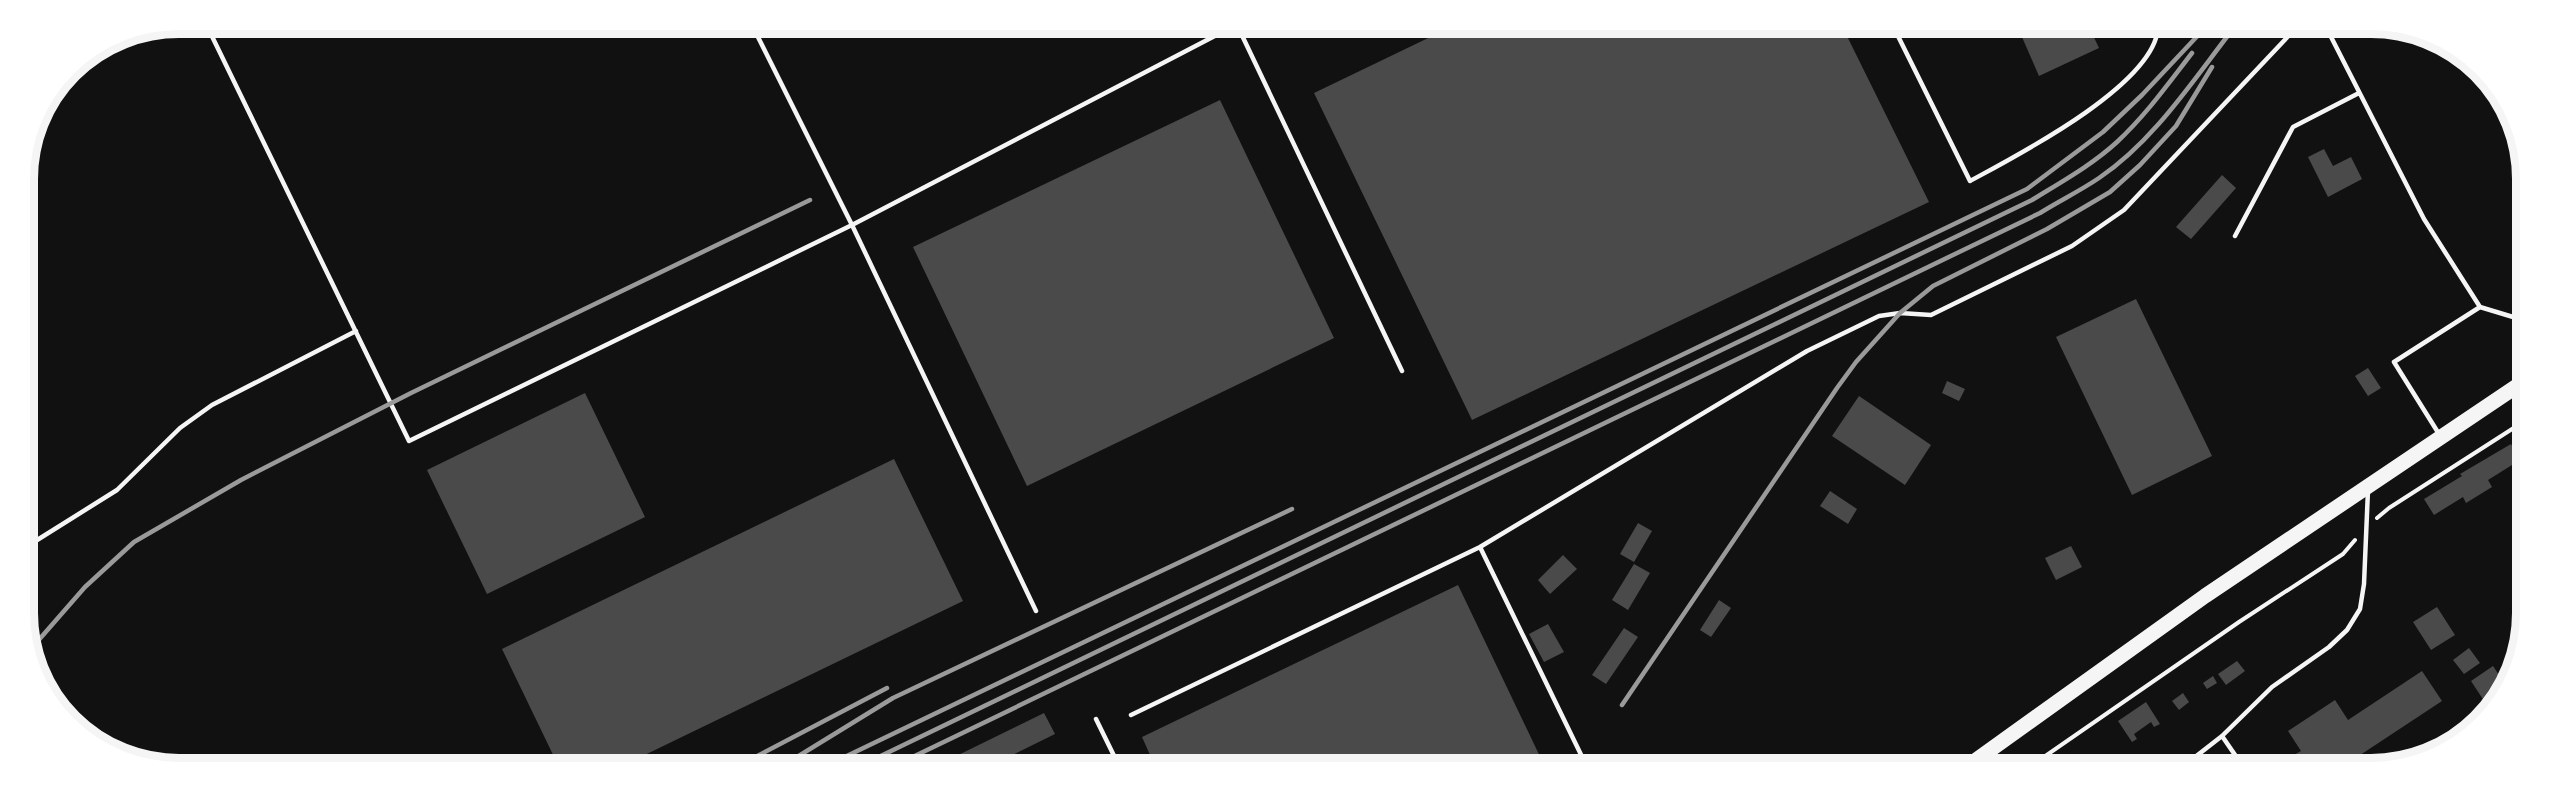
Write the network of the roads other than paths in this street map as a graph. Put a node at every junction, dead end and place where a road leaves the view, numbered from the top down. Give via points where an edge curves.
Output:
1 (1897, 34) edge
2 (2158, 34) edge
3 (2290, 34) edge
4 (2330, 34) edge
5 (211, 35) edge
6 (757, 35) edge
7 (1218, 35) edge
8 (1242, 35) edge
9 (2359, 93) junction
10 (852, 225) junction
11 (2235, 236) dead end
12 (2480, 306) junction
13 (2516, 318) edge
14 (356, 331) junction
15 (1402, 371) dead end
16 (2516, 387) edge
17 (2441, 436) junction
18 (2368, 484) junction
19 (34, 542) edge
20 (1480, 547) junction
21 (1036, 611) dead end
22 (1131, 715) dead end
23 (1096, 719) dead end
24 (2222, 736) junction
25 (1115, 758) edge
26 (1583, 758) edge
27 (1979, 758) edge
28 (2194, 758) edge
29 (2237, 758) edge

1 - 2 lane via 1970,182 2038,144 2124,85
3 - 20 lane via 2124,210 2072,246 1931,315 1879,316 1806,351
4 - 9 lane
5 - 14 lane
6 - 10 lane
7 - 10 lane
8 - 15 lane
9 - 11 lane via 2293,127
9 - 12 lane via 2424,219
10 - 14 lane via 409,441
10 - 21 lane
12 - 13 lane
12 - 17 lane via 2394,362
14 - 19 lane via 212,405 180,428 117,490
16 - 17 main road
17 - 18 main road
18 - 24 lane via 2360,609 2347,630 2329,647 2272,687
18 - 27 main road
20 - 22 lane
20 - 26 lane
23 - 25 lane
24 - 28 lane
24 - 29 lane

